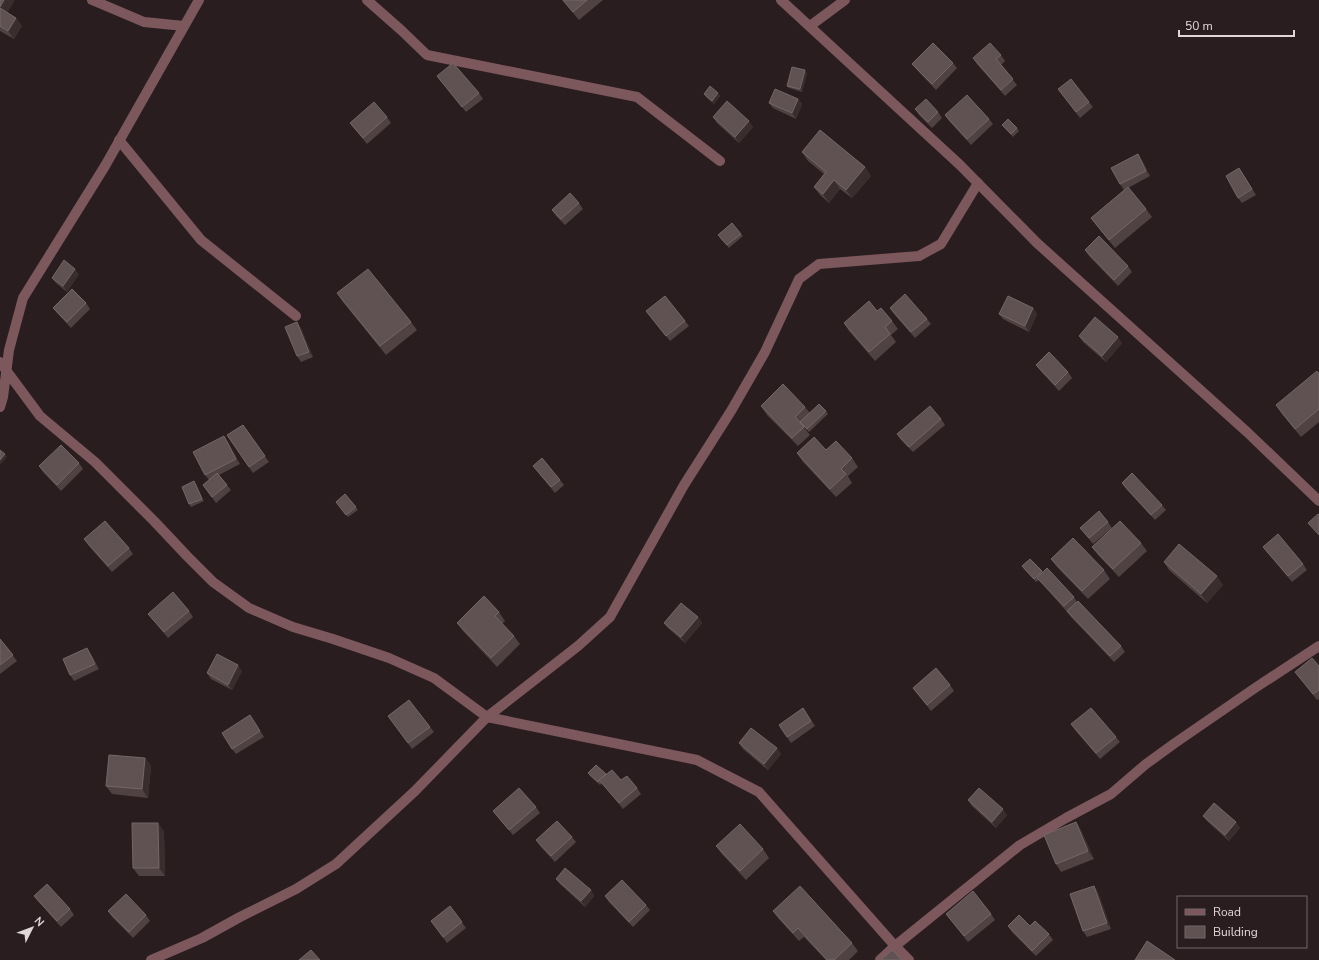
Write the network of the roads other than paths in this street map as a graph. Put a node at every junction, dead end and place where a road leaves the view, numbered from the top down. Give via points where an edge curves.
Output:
1 (92, 0) edge
2 (199, 0) edge
3 (367, 0) edge
4 (781, 0) edge
5 (844, 0) edge
6 (184, 26) junction
7 (810, 26) junction
8 (119, 140) junction
9 (720, 161) dead end
10 (978, 183) junction
11 (296, 316) dead end
12 (3, 365) edge
13 (0, 407) edge
14 (1319, 501) edge
15 (1319, 646) edge
16 (487, 717) junction
17 (895, 946) junction
18 (151, 960) edge
19 (880, 960) edge
20 (909, 960) edge

1 - 6 street via 144,22
2 - 6 street
3 - 9 street via 427,55 637,97
4 - 7 street
5 - 7 street
6 - 8 street
7 - 10 street
8 - 11 street via 201,240
8 - 12 street via 23,298
10 - 14 street via 1038,243 1247,432
10 - 16 street via 941,244 919,256 818,264 799,279 765,352 684,485 610,617 578,646
12 - 13 street via 3,397
12 - 16 street via 40,416 95,462 213,582 249,608 293,627 389,658 434,678
15 - 17 street via 1175,743 1111,794 1020,845
16 - 17 street via 697,760 759,792
16 - 18 street via 415,791 336,864 296,889 202,938
17 - 19 street
17 - 20 street

